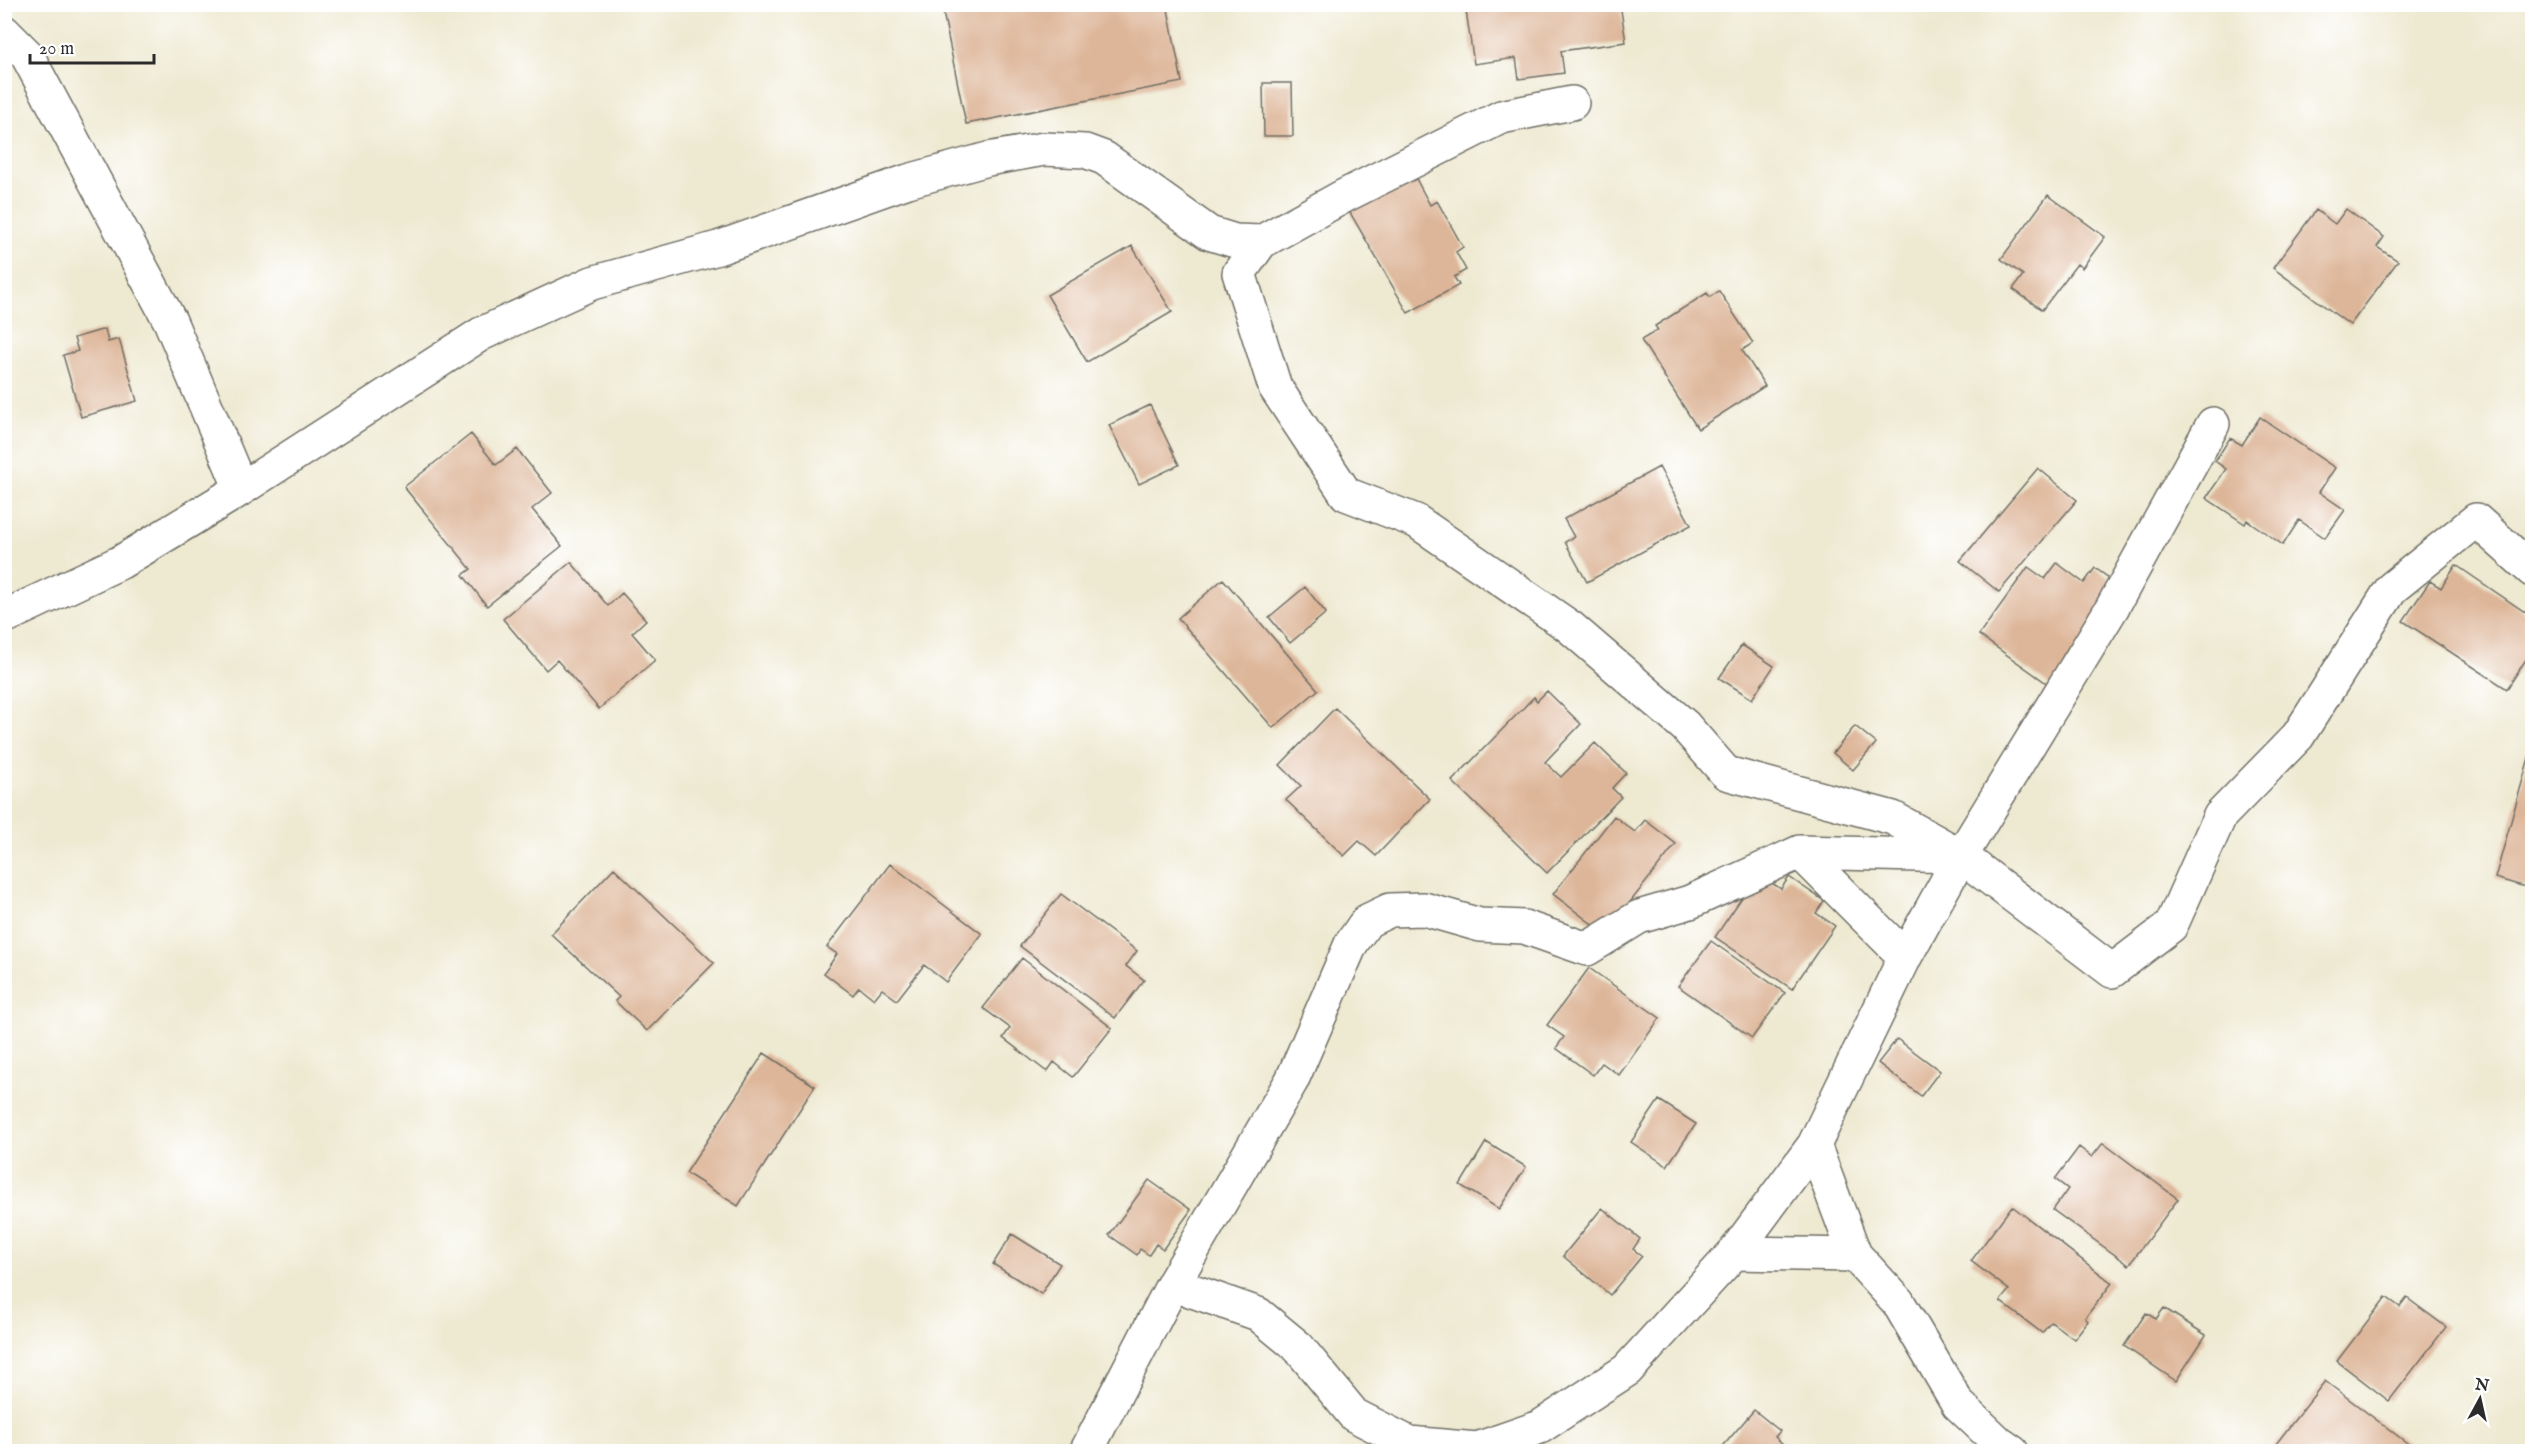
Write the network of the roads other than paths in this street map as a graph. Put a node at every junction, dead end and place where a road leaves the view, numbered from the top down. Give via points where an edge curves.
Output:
1 (4, 32) edge
2 (1572, 103) dead end
3 (1261, 242) junction
4 (2213, 424) dead end
5 (241, 489) junction
6 (2532, 570) edge
7 (4, 617) edge
8 (1800, 852) junction
9 (1961, 856) junction
10 (1905, 957) junction
11 (1814, 1145) junction
12 (1734, 1253) junction
13 (1855, 1255) junction
14 (1173, 1284) junction
15 (1086, 1452) edge
16 (2012, 1452) edge

1 - 5 street via 27,55 170,321
2 - 3 street via 1501,117
3 - 5 street via 1235,241 1209,233 1104,158 1085,151 1044,149 988,159 908,182 718,248 592,283 481,334
3 - 9 street via 1239,273 1275,387 1346,494 1416,521 1570,627 1685,726 1726,773 1893,818
4 - 9 street via 2112,608
5 - 7 street via 121,561
6 - 9 street via 2476,520 2392,588 2298,736 2220,816 2171,926 2112,971
8 - 9 street
8 - 10 street
8 - 14 street via 1690,902 1639,918 1587,949 1524,927 1480,925 1424,909 1390,910 1367,921 1351,945 1292,1080
9 - 10 street
10 - 11 street
11 - 12 street
11 - 13 street
12 - 13 street
12 - 14 street via 1627,1370 1540,1427 1477,1449 1409,1443 1354,1415 1298,1347 1258,1314
13 - 16 street via 1898,1302 1958,1404
14 - 15 street

